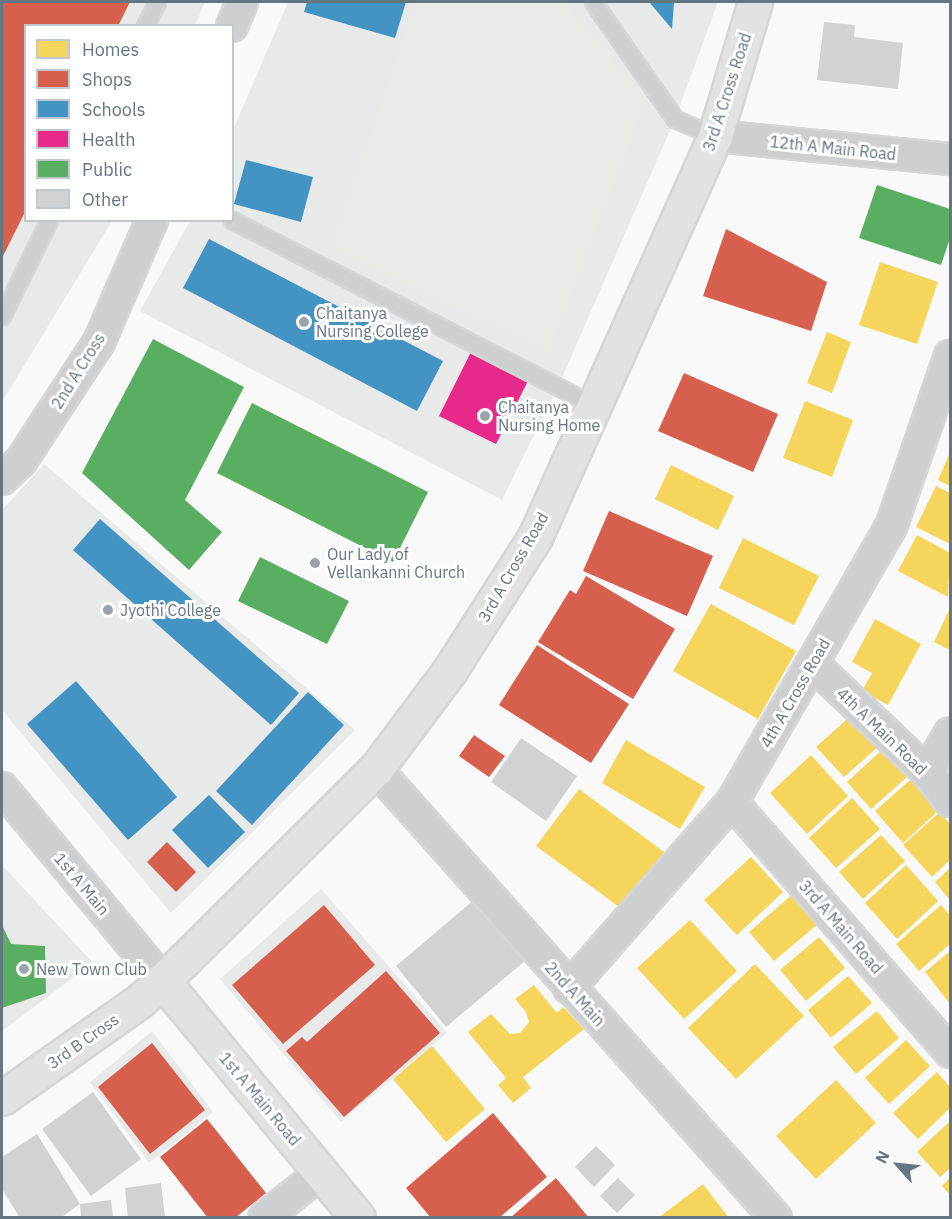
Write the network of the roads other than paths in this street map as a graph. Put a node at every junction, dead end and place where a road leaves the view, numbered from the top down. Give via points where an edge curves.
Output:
1 (157, 2) edge
2 (242, 2) edge
3 (593, 2) edge
4 (755, 2) edge
5 (146, 24) edge
6 (233, 24) edge
7 (715, 136) junction
8 (951, 159) edge
9 (234, 221) edge
10 (48, 222) edge
11 (151, 222) edge
12 (2, 316) edge
13 (951, 356) edge
14 (594, 405) junction
15 (2, 479) edge
16 (812, 663) junction
17 (951, 733) edge
18 (376, 769) junction
19 (927, 772) junction
20 (2, 788) edge
21 (951, 801) edge
22 (732, 802) junction
23 (162, 980) junction
24 (569, 988) junction
25 (951, 1052) edge
26 (2, 1098) edge
27 (321, 1173) junction
28 (264, 1218) edge
29 (358, 1218) edge
30 (776, 1218) edge

1 - 5 lane
2 - 6 street
3 - 7 lane via 675,119
4 - 7 street, 3rd A Cross Road
7 - 8 street, 12th A Main Road
7 - 14 street, 3rd A Cross Road
9 - 14 lane
10 - 12 lane
11 - 15 street, 2nd A Cross via 99,342 21,461
13 - 16 street, 4th A Cross Road via 891,527
14 - 18 street, 3rd A Cross Road via 534,537 450,670
16 - 19 street, 4th A Main Road
16 - 22 street, 4th A Cross Road
17 - 19 street
18 - 23 street, 3rd A Cross Road
18 - 24 street, 2nd A Main
19 - 21 street, 4th A Main Road
20 - 23 street, 1st A Main
22 - 24 street, 4th A Cross Road
22 - 25 street, 3rd A Main Road
23 - 26 street, 3rd B Cross via 141,1000
23 - 27 street, 1st A Main Road
24 - 30 street, 2nd A Main
27 - 28 street
27 - 29 street, 1st A Main Road

